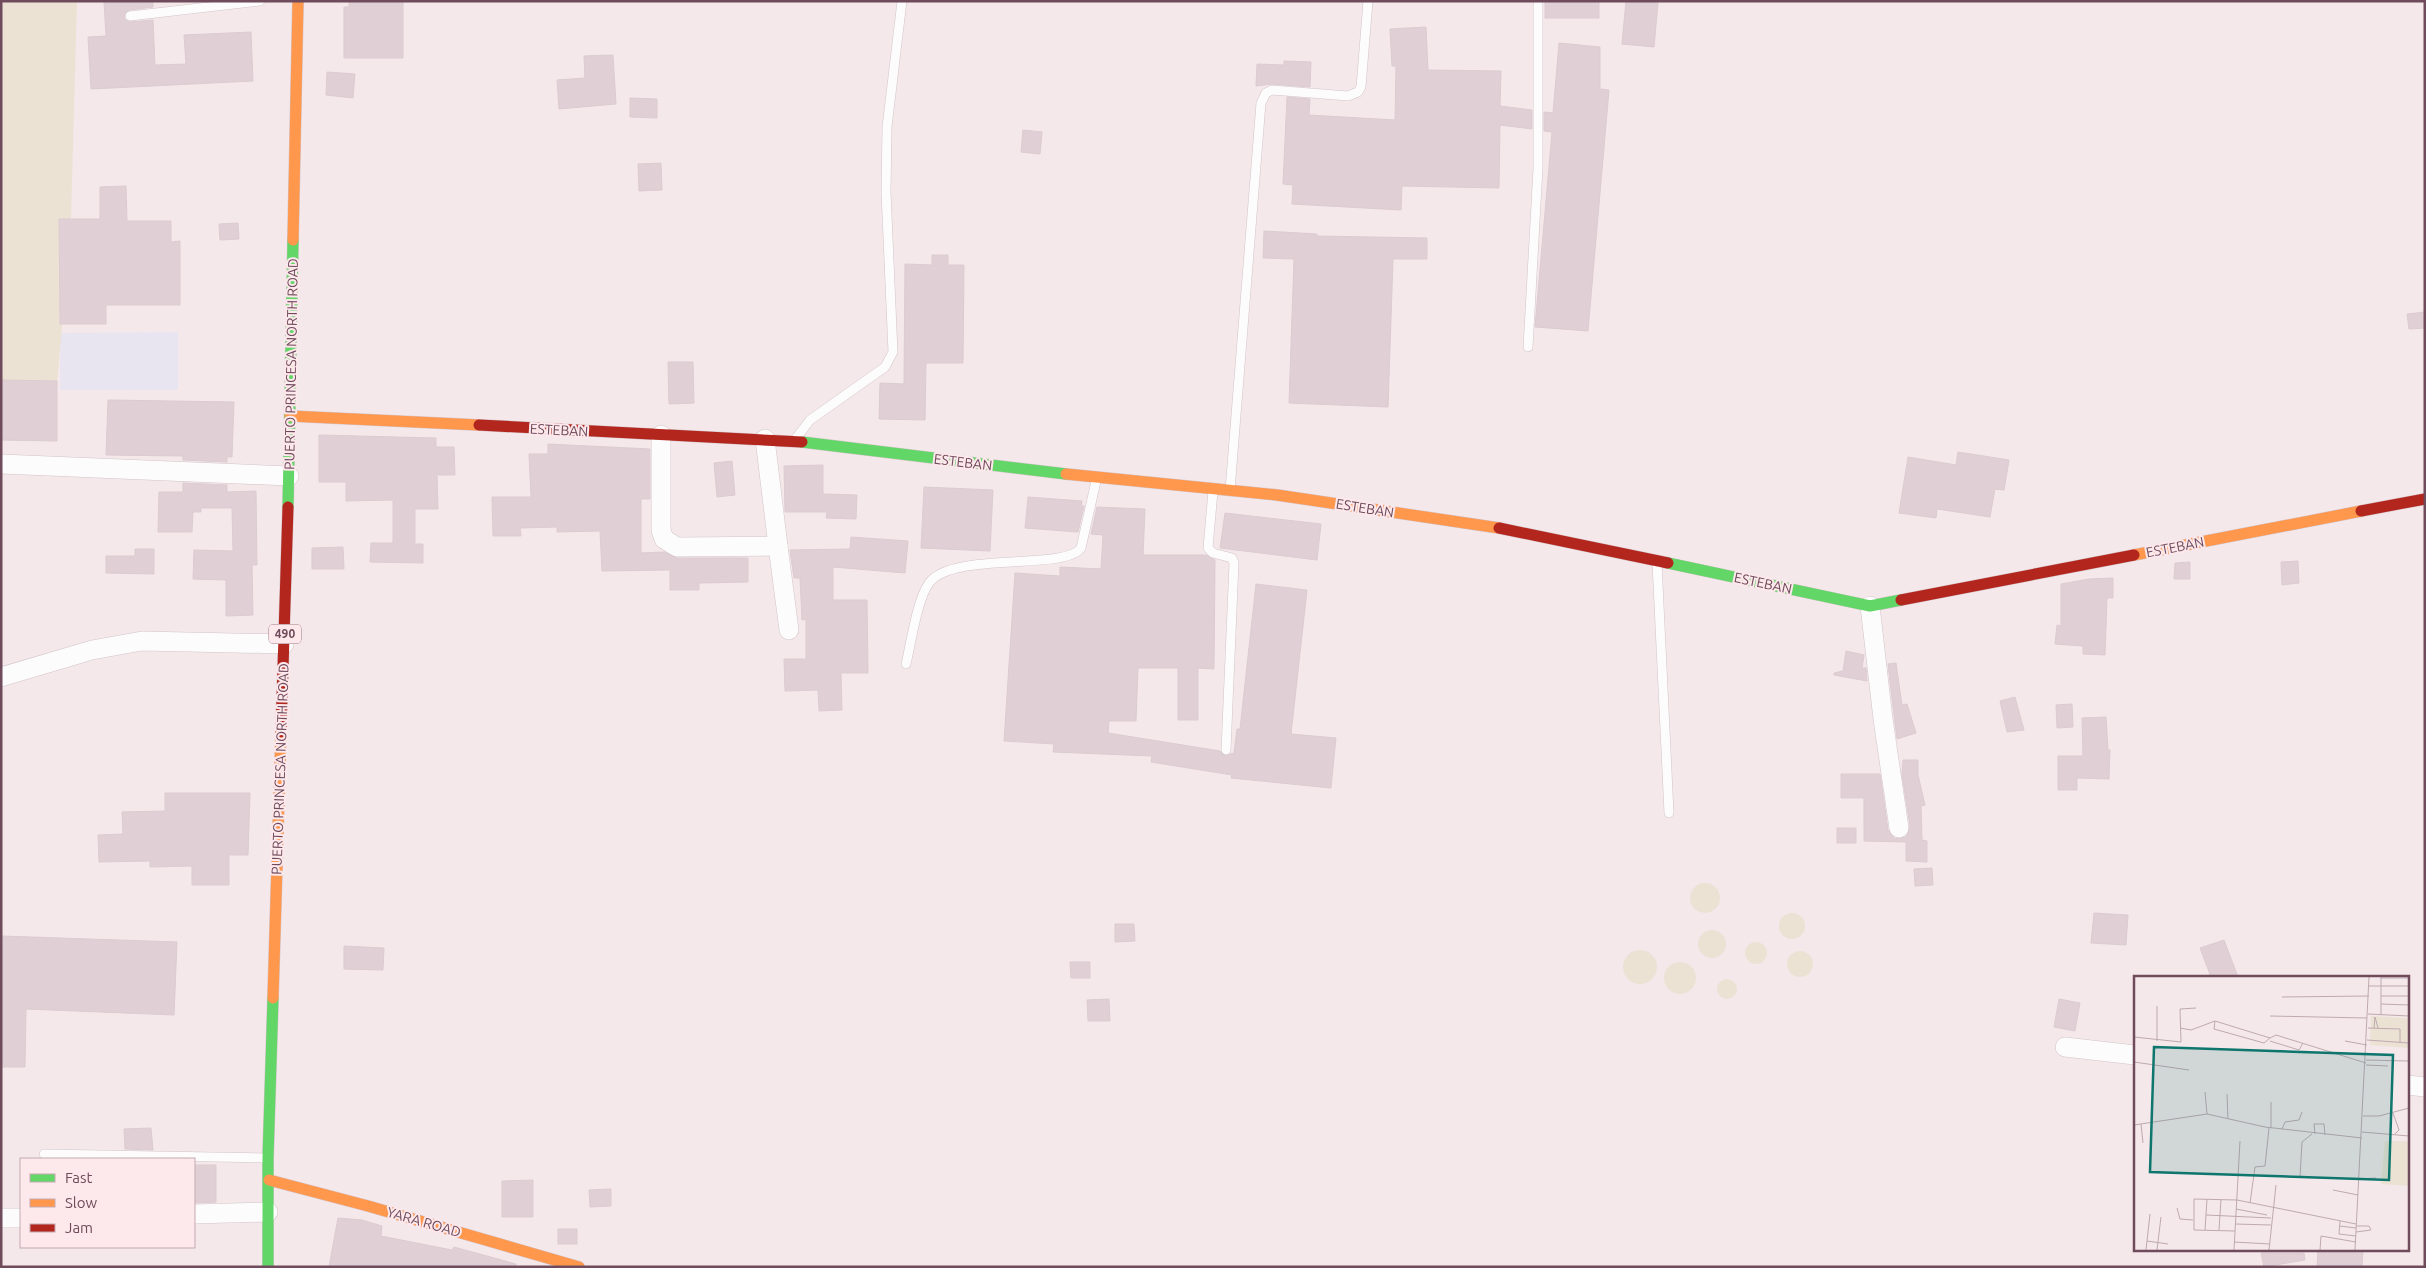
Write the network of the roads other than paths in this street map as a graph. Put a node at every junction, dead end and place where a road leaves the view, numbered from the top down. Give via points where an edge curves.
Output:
1 (260, 1) edge
2 (298, 1) edge
3 (902, 1) edge
4 (1368, 1) edge
5 (1538, 1) edge
6 (130, 16) dead end
7 (1528, 347) dead end
8 (290, 416) junction
9 (661, 435) junction
10 (765, 439) junction
11 (793, 440) junction
12 (1, 464) edge
13 (289, 476) junction
14 (1096, 478) junction
15 (1213, 488) junction
16 (1230, 490) junction
17 (2425, 499) edge
18 (778, 546) junction
19 (1656, 560) junction
20 (1870, 606) junction
21 (789, 630) dead end
22 (284, 644) junction
23 (906, 664) dead end
24 (1, 677) edge
25 (1226, 750) dead end
26 (1669, 813) dead end
27 (1899, 828) dead end
28 (2065, 1047) dead end
29 (2134, 1055) edge
30 (2408, 1085) edge
31 (2425, 1087) edge
32 (44, 1154) dead end
33 (268, 1158) junction
34 (269, 1180) junction
35 (268, 1212) junction
36 (195, 1214) edge
37 (1, 1218) edge
38 (20, 1218) edge
39 (268, 1267) edge
40 (579, 1267) edge

1 - 6 lane
2 - 8 street, PUERTO PRINCESA NORTH ROAD / 490
3 - 11 lane via 887,136 886,192 893,352 885,367 810,420
4 - 16 lane via 1358,92 1348,96 1272,90 1266,93 1261,103
5 - 7 lane via 1538,168
8 - 9 street, ESTEBAN
8 - 13 street, PUERTO PRINCESA NORTH ROAD / 490
9 - 10 street, ESTEBAN
9 - 18 street via 661,530 664,539 677,547
10 - 11 street, ESTEBAN
10 - 18 street
11 - 14 street, ESTEBAN
12 - 13 street
13 - 22 street, PUERTO PRINCESA NORTH ROAD / 490
14 - 15 street, ESTEBAN
14 - 23 lane via 1078,552 1068,557 945,570 935,576 923,595
15 - 16 street, ESTEBAN
15 - 25 lane via 1208,548 1213,553 1232,558 1234,563
16 - 19 street, ESTEBAN via 1519,531
17 - 20 street, ESTEBAN
18 - 21 street
19 - 20 street, ESTEBAN
19 - 26 lane
20 - 27 street via 1882,719
22 - 24 street via 142,641 92,650
22 - 33 street, PUERTO PRINCESA NORTH ROAD / 490
28 - 29 street
30 - 31 street
32 - 33 lane
33 - 34 street, PUERTO PRINCESA NORTH ROAD / 490
34 - 35 street, PUERTO PRINCESA NORTH ROAD / 490
34 - 40 street, YARA ROAD
35 - 36 street
35 - 39 street, PUERTO PRINCESA NORTH ROAD / 490
37 - 38 street

